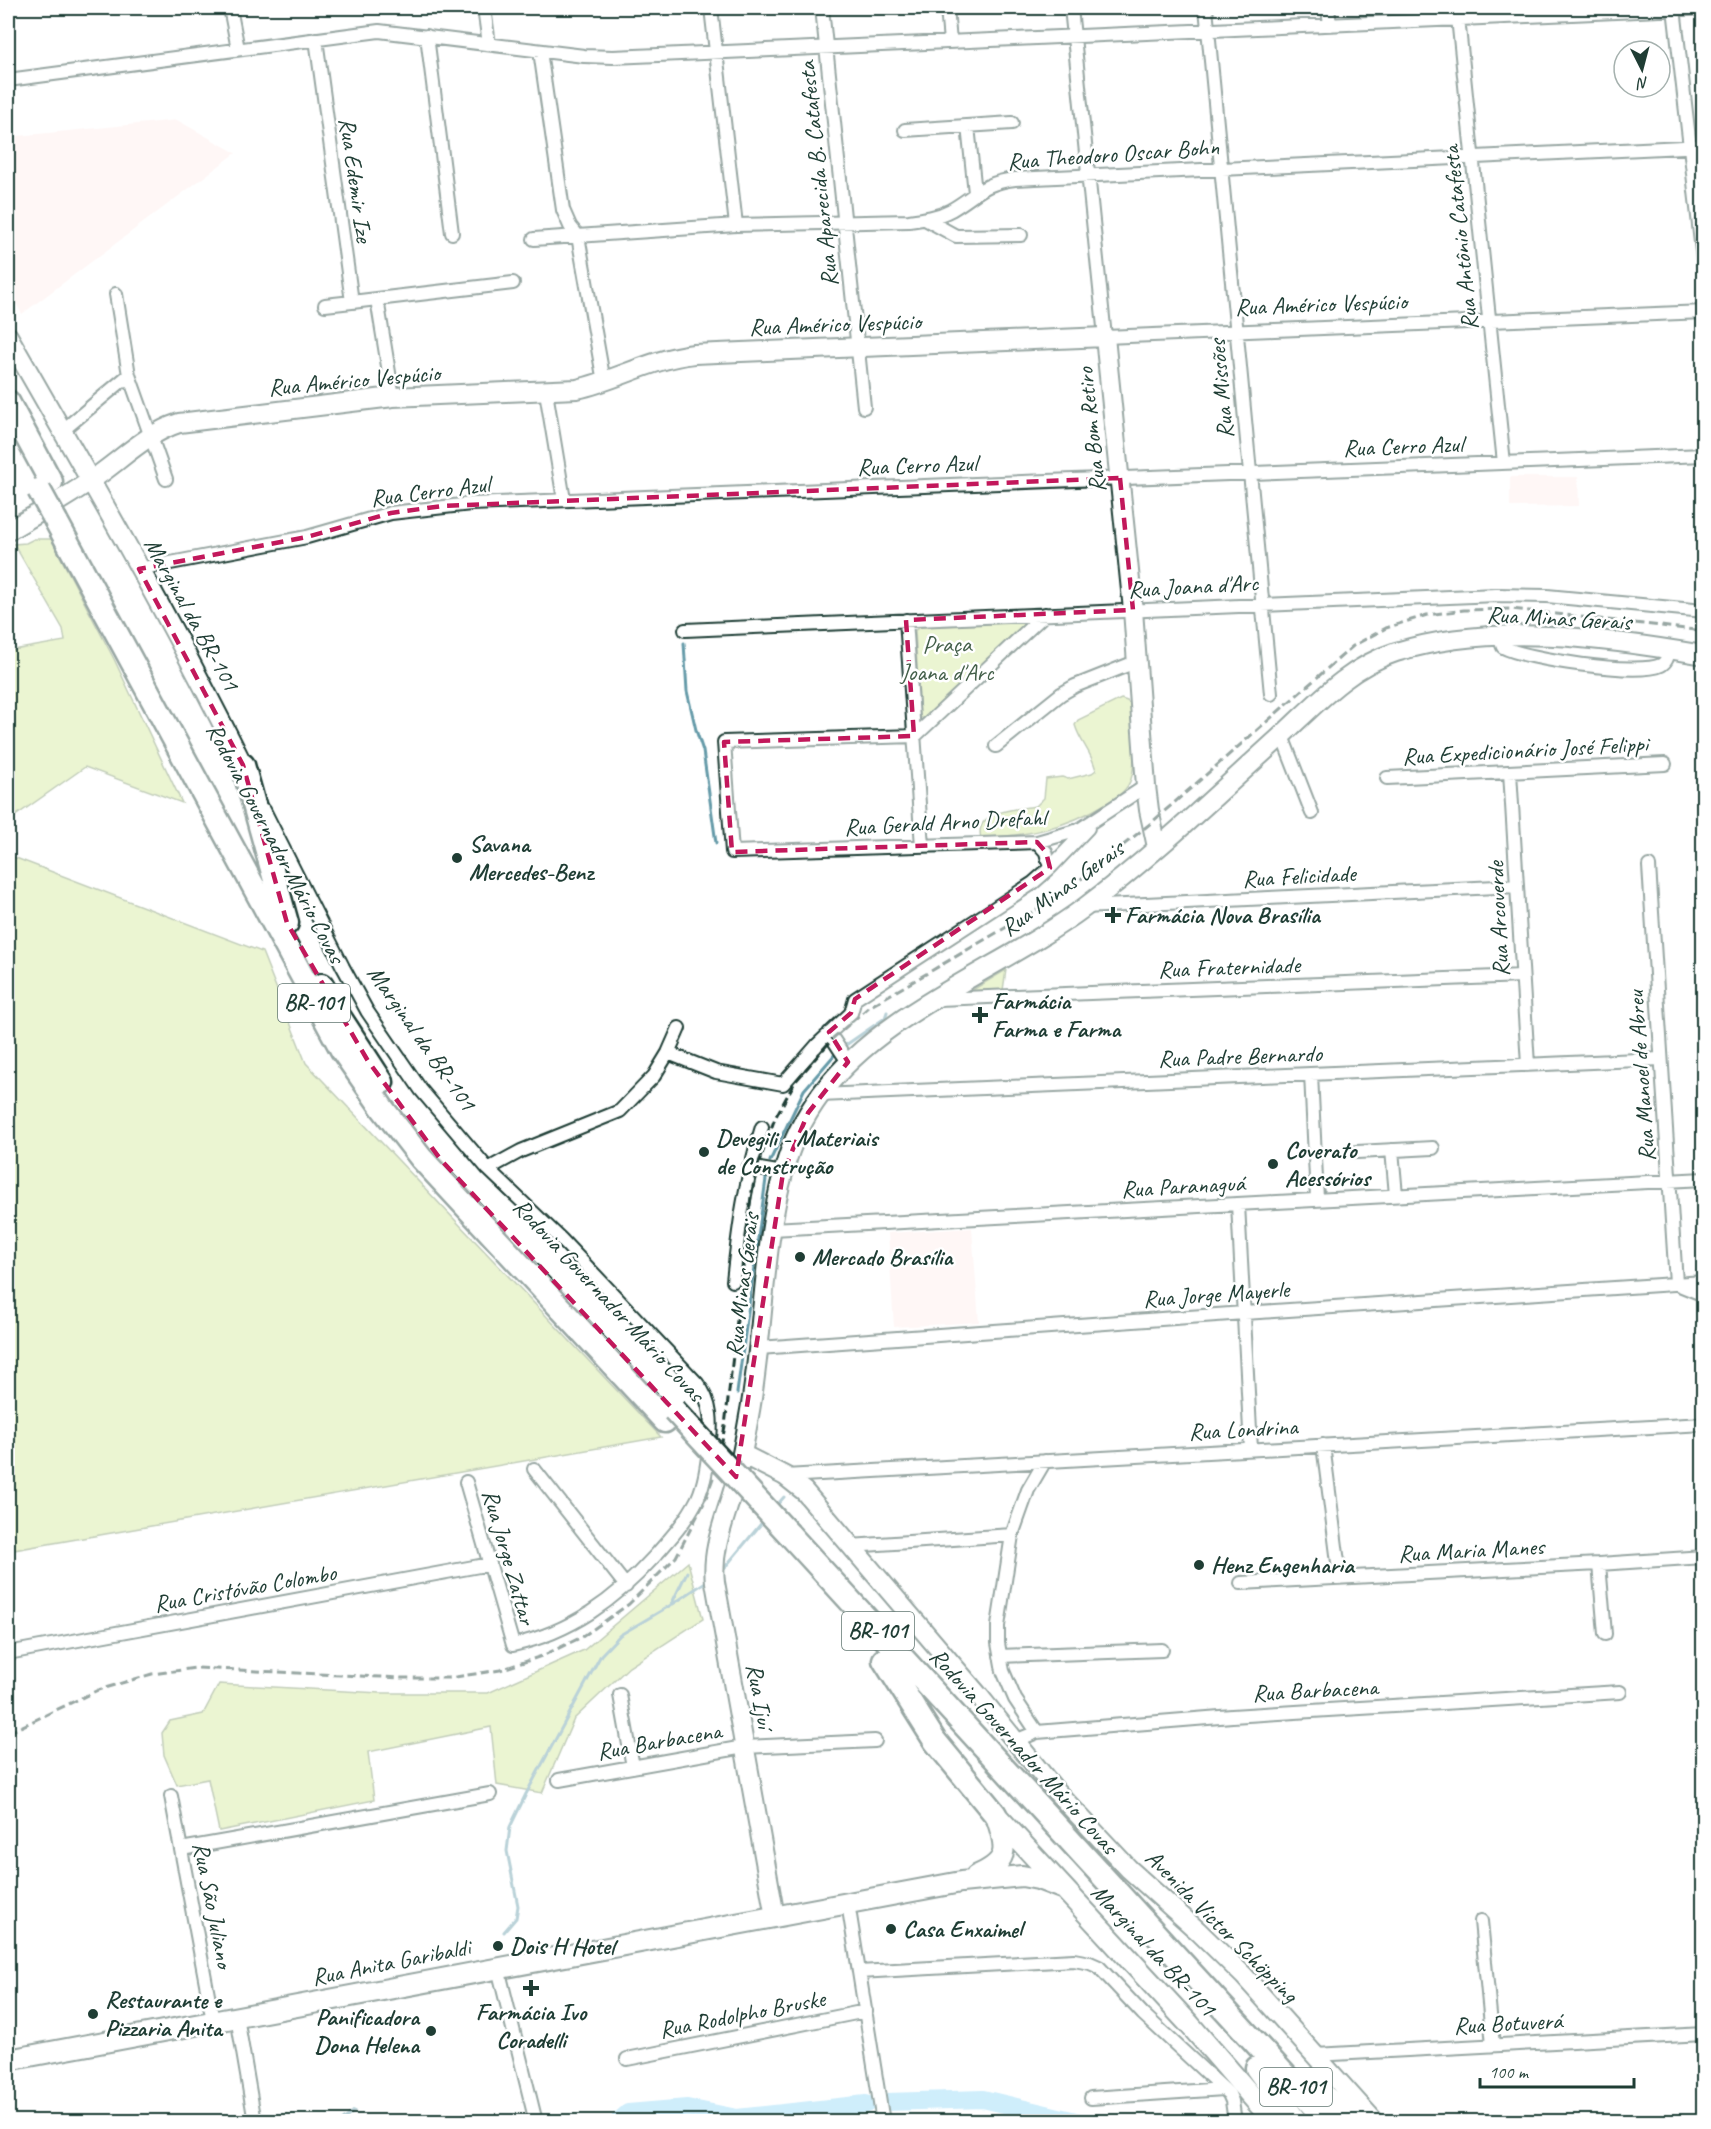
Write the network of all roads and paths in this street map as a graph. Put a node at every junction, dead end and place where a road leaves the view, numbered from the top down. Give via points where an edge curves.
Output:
1 (230, 8) edge
2 (484, 8) edge
3 (711, 8) edge
4 (822, 8) edge
5 (947, 8) edge
6 (1071, 8) edge
7 (1206, 8) edge
8 (1328, 8) edge
9 (1674, 8) edge
10 (1704, 8) edge
11 (1564, 11) edge
12 (1457, 13) edge
13 (1330, 25) junction
14 (1208, 30) junction
15 (427, 36) junction
16 (1074, 36) junction
17 (316, 39) junction
18 (950, 42) junction
19 (489, 44) junction
20 (826, 48) junction
21 (238, 49) junction
22 (540, 51) junction
23 (716, 53) junction
24 (8, 80) edge
25 (1012, 123) dead end
26 (968, 126) junction
27 (905, 130) dead end
28 (1704, 146) edge
29 (1690, 147) junction
30 (1472, 157) junction
31 (1221, 168) junction
32 (1089, 175) junction
33 (975, 193) junction
34 (925, 219) junction
35 (845, 223) junction
36 (736, 225) junction
37 (452, 234) dead end
38 (1022, 235) dead end
39 (578, 236) junction
40 (534, 239) dead end
41 (1704, 269) edge
42 (513, 283) dead end
43 (116, 294) dead end
44 (377, 299) junction
45 (352, 302) junction
46 (325, 305) dead end
47 (1704, 312) edge
48 (1489, 321) junction
49 (1237, 332) junction
50 (8, 336) edge
51 (1106, 337) junction
52 (858, 347) junction
53 (129, 375) junction
54 (604, 382) junction
55 (546, 392) junction
56 (393, 397) junction
57 (8, 402) edge
58 (864, 407) dead end
59 (62, 430) junction
60 (8, 431) edge
61 (150, 436) junction
62 (1704, 455) edge
63 (1504, 463) junction
64 (1250, 473) junction
65 (1120, 478) junction
66 (166, 479) dead end
67 (91, 480) junction
68 (45, 486) junction
69 (564, 500) junction
70 (62, 516) junction
71 (8, 531) edge
72 (139, 569) junction
73 (1263, 604) junction
74 (1133, 610) junction
75 (1704, 610) edge
76 (1045, 614) junction
77 (906, 620) junction
78 (685, 630) dead end
79 (1499, 637) junction
80 (1670, 649) junction
81 (1703, 651) edge
82 (1138, 661) junction
83 (1271, 694) dead end
84 (914, 736) junction
85 (1282, 736) junction
86 (996, 746) dead end
87 (1665, 764) dead end
88 (243, 765) junction
89 (1510, 772) junction
90 (1387, 778) dead end
91 (1146, 786) junction
92 (1312, 813) dead end
93 (1094, 822) junction
94 (1037, 842) junction
95 (922, 846) junction
96 (1157, 847) junction
97 (1649, 866) dead end
98 (1050, 868) junction
99 (1517, 886) junction
100 (1084, 907) junction
101 (288, 923) junction
102 (1522, 976) junction
103 (936, 999) junction
104 (679, 1028) dead end
105 (829, 1033) junction
106 (668, 1053) junction
107 (1661, 1059) junction
108 (848, 1062) junction
109 (1528, 1065) junction
110 (1311, 1074) junction
111 (820, 1095) junction
112 (762, 1127) dead end
113 (1434, 1148) dead end
114 (1392, 1150) junction
115 (1357, 1152) dead end
116 (750, 1167) junction
117 (488, 1169) junction
118 (783, 1173) junction
119 (1704, 1179) edge
120 (1669, 1180) junction
121 (1396, 1195) junction
122 (1317, 1199) junction
123 (1238, 1204) junction
124 (772, 1229) junction
125 (733, 1281) dead end
126 (1704, 1282) edge
127 (1676, 1284) junction
128 (1704, 1296) edge
129 (1244, 1313) junction
130 (759, 1348) junction
131 (669, 1416) junction
132 (1704, 1424) edge
133 (1323, 1445) junction
134 (1251, 1449) junction
135 (742, 1454) junction
136 (1045, 1461) junction
137 (534, 1469) dead end
138 (785, 1476) junction
139 (466, 1482) dead end
140 (734, 1485) joint
141 (1012, 1535) junction
142 (781, 1537) junction
143 (850, 1546) junction
144 (1704, 1557) edge
145 (490, 1564) junction
146 (1599, 1564) junction
147 (1340, 1578) junction
148 (1241, 1583) dead end
149 (626, 1586) junction
150 (1605, 1634) dead end
151 (513, 1645) joint
152 (1162, 1650) dead end
153 (8, 1653) edge
154 (1000, 1656) junction
155 (884, 1660) junction
156 (1620, 1692) dead end
157 (620, 1695) dead end
158 (1037, 1732) junction
159 (875, 1741) dead end
160 (1015, 1741) junction
161 (744, 1747) junction
162 (633, 1767) junction
163 (559, 1780) dead end
164 (490, 1794) dead end
165 (171, 1796) dead end
166 (995, 1814) junction
167 (181, 1849) junction
168 (961, 1882) junction
169 (1064, 1889) junction
170 (848, 1903) junction
171 (775, 1917) junction
172 (1481, 1921) dead end
173 (498, 1968) junction
174 (859, 1972) junction
175 (866, 2011) junction
176 (237, 2017) junction
177 (213, 2021) junction
178 (1704, 2034) edge
179 (1493, 2045) junction
180 (1316, 2055) junction
181 (627, 2059) dead end
182 (8, 2060) edge
183 (1261, 2060) junction
184 (1224, 2089) junction
185 (1092, 2098) dead end
186 (255, 2121) edge
187 (536, 2121) edge
188 (884, 2121) edge
189 (1235, 2121) edge
190 (1274, 2121) edge
191 (1296, 2121) edge
192 (1307, 2121) edge
193 (1328, 2121) edge
194 (1359, 2121) edge
195 (1375, 2121) edge

1 - 21 street
2 - 19 street
3 - 23 street
4 - 20 street, Rua Aparecida B. Catafesta
5 - 18 street
6 - 16 street, Rua Bom Retiro
7 - 14 street, Rua Missões
8 - 13 street
9 - 10 street
9 - 11 street
9 - 29 street
11 - 12 street
12 - 13 street
12 - 30 street, Rua Antônio Catafesta
13 - 14 street
14 - 16 street
14 - 31 street, Rua Missões
15 - 17 street via 379,31
15 - 19 street
15 - 37 street
16 - 18 street
16 - 32 street, Rua Bom Retiro
17 - 21 street
17 - 45 street, Rua Edemir Ize
18 - 20 street
19 - 22 street
20 - 23 street
20 - 35 street, Rua Aparecida B. Catafesta
21 - 24 street
22 - 23 street via 597,57
22 - 39 street via 563,210
23 - 36 street
25 - 26 street
26 - 27 street
26 - 33 street
28 - 29 street, Rua Theodoro Oscar Bohn
29 - 30 street, Rua Theodoro Oscar Bohn
29 - 41 street
30 - 31 street, Rua Theodoro Oscar Bohn
30 - 48 street, Rua Antônio Catafesta
31 - 32 street, Rua Theodoro Oscar Bohn
31 - 49 street, Rua Missões
32 - 33 street, Rua Theodoro Oscar Bohn via 1004,180
32 - 51 street, Rua Bom Retiro
33 - 34 street, Rua Theodoro Oscar Bohn via 952,209
34 - 35 street, Rua Theodoro Oscar Bohn
34 - 38 street via 956,236
35 - 36 street, Rua Theodoro Oscar Bohn
35 - 52 street, Rua Aparecida B. Catafesta
36 - 39 street, Rua Theodoro Oscar Bohn
39 - 40 street, Rua Theodoro Oscar Bohn
39 - 54 street
42 - 44 street
43 - 53 street
44 - 45 street
44 - 56 street
45 - 46 street
47 - 48 street, Rua Américo Vespúcio
48 - 49 street, Rua Américo Vespúcio
48 - 63 street, Rua Antônio Catafesta
49 - 51 street, Rua Américo Vespúcio
49 - 64 street, Rua Missões
50 - 59 main road, Marginal da BR-101
51 - 52 main road, Rua Américo Vespúcio
51 - 65 main road, Rua Bom Retiro
52 - 54 main road, Rua Américo Vespúcio via 676,356
52 - 58 street, Rua Aparecida B. Catafesta
53 - 59 street
53 - 61 street
54 - 55 main road, Rua Américo Vespúcio
55 - 56 main road, Rua Américo Vespúcio
55 - 69 street
56 - 61 main road, Rua Américo Vespúcio via 179,423
57 - 68 highway, Rodovia Governador Mário Covas / BR-101
59 - 67 main road, Marginal da BR-101
60 - 68 highway, Rodovia Governador Mário Covas / BR-101
61 - 66 street
61 - 67 main road, Rua Américo Vespúcio
62 - 63 street, Rua Cerro Azul
63 - 64 street, Rua Cerro Azul
64 - 65 street, Rua Cerro Azul
64 - 73 street, Rua Missões
65 - 69 street, Rua Cerro Azul
65 - 74 main road, Rua Bom Retiro
67 - 71 main road, Rua Américo Vespúcio
67 - 72 main road, Marginal da BR-101
68 - 70 highway, Rodovia Governador Mário Covas / BR-101, bridge
69 - 72 street, Rua Cerro Azul via 411,509 307,537
70 - 101 highway, Rodovia Governador Mário Covas / BR-101
70 - 131 highway, Rodovia Governador Mário Covas / BR-101 via 342,1050 421,1158
72 - 88 main road, Marginal da BR-101
73 - 74 street, Rua Joana d'Arc
73 - 75 street, Rua Joana d'Arc via 1496,595
73 - 83 street, Rua Missões
74 - 76 street, Rua Joana d'Arc
74 - 82 main road, Rua Bom Retiro
76 - 77 street, Rua Joana d'Arc
76 - 84 street
77 - 78 street, Rua Joana d'Arc
77 - 84 street
79 - 80 main road, Rua Minas Gerais via 1546,636
79 - 80 street via 1503,647 1524,654 1617,669 1659,666
79 - 85 main road, Rua Minas Gerais via 1435,643 1379,659 1330,690
80 - 81 main road, Rua Minas Gerais
82 - 86 street via 1074,686
82 - 91 main road, Rua Bom Retiro
84 - 95 street
84 - 95 street, Rua Gerald Arno Drefahl via 724,741 732,852
85 - 92 street
85 - 96 main road, Rua Minas Gerais
87 - 89 street, Rua Expedicionário José Felippi
88 - 101 highway
88 - 117 street, Marginal da BR-101 via 367,1011 421,1090
89 - 90 street, Rua Expedicionário José Felippi
89 - 99 street, Rua Arcoverde
91 - 93 street, Rua Gerald Arno Drefahl
91 - 96 main road, Rua Bom Retiro
93 - 94 street, Rua Gerald Arno Drefahl via 1069,834
93 - 98 street
94 - 95 street, Rua Gerald Arno Drefahl
94 - 98 street via 1046,852
96 - 100 main road, Rua Minas Gerais
97 - 107 street, Rua Manoel de Abreu
98 - 105 street via 855,999 851,1013
99 - 100 street, Rua Felicidade
99 - 102 street, Rua Arcoverde
100 - 103 main road, Rua Minas Gerais
101 - 131 highway, Rodovia Governador Mário Covas / BR-101 via 363,1053 424,1138
102 - 103 street, Rua Fraternidade
102 - 109 street, Rua Arcoverde
103 - 108 main road, Rua Minas Gerais via 893,1026
104 - 106 street
105 - 106 street via 783,1084 716,1072
105 - 108 street
106 - 117 street via 646,1086 620,1111 521,1151
107 - 109 street, Rua Padre Bernardo
107 - 120 street, Rua Manoel de Abreu
108 - 111 main road, Rua Minas Gerais
109 - 110 street, Rua Padre Bernardo
110 - 111 street, Rua Padre Bernardo
110 - 122 street
111 - 118 main road, Rua Minas Gerais via 798,1132
112 - 116 street
113 - 114 street
114 - 115 street
114 - 121 street
116 - 118 street
116 - 125 street
117 - 149 street, Marginal da BR-101 via 561,1239 697,1383 708,1402 711,1429 703,1484 694,1506 674,1535
118 - 124 main road, Rua Minas Gerais
119 - 120 street, Rua Paranaguá
120 - 121 street, Rua Paranaguá
120 - 127 street, Rua Manoel de Abreu
121 - 122 street, Rua Paranaguá
122 - 123 street, Rua Paranaguá
123 - 124 street, Rua Paranaguá
123 - 129 street
124 - 130 main road, Rua Minas Gerais
126 - 127 street, Rua Jorge Mayerle
127 - 128 street, Rua Jorge Mayerle
127 - 129 street, Rua Jorge Mayerle
129 - 130 street, Rua Jorge Mayerle
129 - 134 street
130 - 135 main road, Rua Minas Gerais
131 - 142 highway, Rodovia Governador Mário Covas / BR-101
132 - 133 street, Rua Londrina
133 - 134 street, Rua Londrina
133 - 147 street
134 - 136 street, Rua Londrina
135 - 138 main road, Avenida Victor Schöpping
135 - 140 main road, Rua Minas Gerais
136 - 138 street, Rua Londrina
136 - 141 street via 1028,1490
137 - 149 street
138 - 143 main road, Avenida Victor Schöpping via 804,1491
139 - 145 street, Rua Jorge Zattar
140 - 161 main road, Rua Ijuí via 714,1569
141 - 143 street
141 - 154 street via 998,1626
142 - 155 highway, Rodovia Governador Mário Covas / BR-101
142 - 183 highway, Rodovia Governador Mário Covas / BR-101
143 - 160 main road, Avenida Victor Schöpping
144 - 146 street, Rua Maria Manes
145 - 151 street, Rua Jorge Zattar
145 - 153 street, Rua Cristóvão Colombo
146 - 147 street, Rua Maria Manes
146 - 150 street
147 - 148 street, Rua Maria Manes
149 - 151 street, Marginal da BR-101 via 576,1623
152 - 154 street
154 - 158 street via 1009,1689
155 - 166 highway via 935,1741
155 - 183 highway, Rodovia Governador Mário Covas / BR-101
156 - 158 street, Rua Barbacena
157 - 162 street
158 - 160 street, Rua Barbacena
159 - 161 street, Rua Barbacena
160 - 180 main road, Avenida Victor Schöpping via 1106,1845 1244,1976
161 - 162 street, Rua Barbacena
161 - 171 main road, Rua Ijuí
162 - 163 street, Rua Barbacena
164 - 167 street
165 - 167 street, Rua São Juliano
166 - 168 main road, Rua Anita Garibaldi via 1004,1838 1002,1859 993,1869
166 - 169 main road, Marginal da BR-101
167 - 177 street, Rua São Juliano
168 - 169 main road, Rua Anita Garibaldi via 1022,1876
168 - 170 main road, Rua Anita Garibaldi
169 - 190 main road, Marginal da BR-101
170 - 171 main road, Rua Anita Garibaldi
170 - 174 street
171 - 173 main road, Rua Anita Garibaldi
172 - 179 street
173 - 176 main road, Rua Anita Garibaldi
173 - 187 street
174 - 175 street
174 - 184 street via 1074,1960 1090,1963 1107,1974 1143,2014
175 - 181 street, Rua Rodolpho Bruske
175 - 188 street
176 - 177 main road, Rua Anita Garibaldi
176 - 186 street
177 - 182 main road, Rua Anita Garibaldi
178 - 179 street, Rua Botuverá
179 - 180 street, Rua Botuverá
180 - 195 main road, Avenida Victor Schöpping
183 - 191 highway
183 - 192 highway, Rodovia Governador Mário Covas / BR-101
183 - 193 highway, Rodovia Governador Mário Covas / BR-101
183 - 194 highway
184 - 185 street
184 - 189 street via 1232,2101

